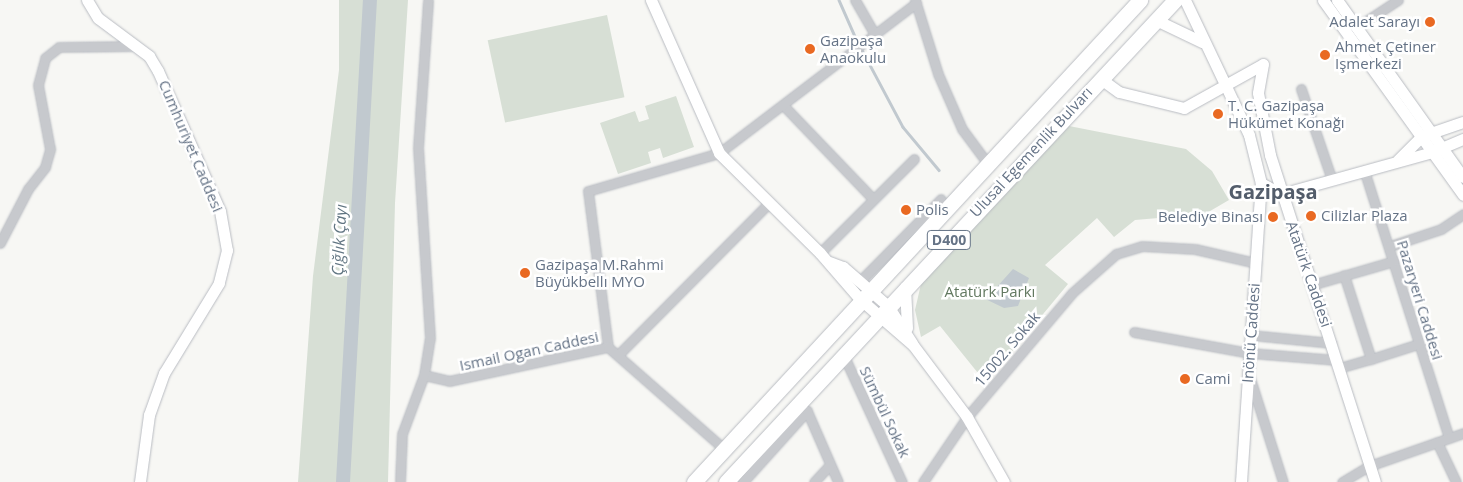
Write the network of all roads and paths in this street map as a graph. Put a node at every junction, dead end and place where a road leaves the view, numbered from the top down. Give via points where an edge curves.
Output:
1 (87, 0) edge
2 (428, 0) edge
3 (651, 0) edge
4 (855, 0) edge
5 (1140, 0) edge
6 (1175, 0) edge
7 (1185, 0) edge
8 (1323, 0) edge
9 (1337, 0) edge
10 (1398, 0) edge
11 (916, 2) edge
12 (1156, 20) junction
13 (1356, 27) junction
14 (874, 33) junction
15 (1202, 42) junction
16 (137, 46) junction
17 (1100, 79) junction
18 (1226, 84) junction
19 (1301, 89) dead end
20 (783, 105) junction
21 (1463, 122) edge
22 (1434, 130) junction
23 (1422, 136) junction
24 (1463, 139) edge
25 (1445, 148) junction
26 (1432, 152) junction
27 (719, 153) junction
28 (914, 159) dead end
29 (1398, 160) junction
30 (988, 164) junction
31 (1364, 170) junction
32 (1463, 177) edge
33 (1332, 180) junction
34 (1261, 184) junction
35 (1281, 194) junction
36 (1463, 195) edge
37 (873, 199) junction
38 (941, 199) dead end
39 (767, 205) junction
40 (1463, 214) edge
41 (0, 243) edge
42 (1390, 246) junction
43 (820, 253) junction
44 (1394, 261) junction
45 (829, 262) junction
46 (1256, 263) junction
47 (1344, 275) junction
48 (1315, 284) junction
49 (906, 287) junction
50 (863, 290) junction
51 (883, 311) junction
52 (907, 328) junction
53 (1134, 332) dead end
54 (1251, 335) junction
55 (1332, 343) junction
56 (1420, 343) junction
57 (913, 345) junction
58 (608, 347) junction
59 (843, 353) junction
60 (1250, 353) junction
61 (618, 355) junction
62 (1372, 358) junction
63 (1338, 364) junction
64 (1249, 372) junction
65 (424, 375) junction
66 (967, 417) junction
67 (1463, 432) edge
68 (1449, 438) junction
69 (1437, 442) junction
70 (724, 449) junction
71 (830, 465) junction
72 (1369, 466) junction
73 (735, 480) edge
74 (140, 482) edge
75 (400, 482) edge
76 (694, 482) edge
77 (814, 482) edge
78 (838, 482) edge
79 (902, 482) edge
80 (923, 482) edge
81 (1004, 482) edge
82 (1241, 482) edge
83 (1283, 482) edge
84 (1342, 482) edge
85 (1375, 482) edge
86 (1456, 482) edge

1 - 16 street, Cumhuriyet Caddesi via 98,18
2 - 65 street via 418,117 430,338
3 - 27 street
4 - 14 street
5 - 30 highway, Ulusal Egemenlik Bulvarı / D400
6 - 12 highway, Ulusal Egemenlik Bulvarı / D400
7 - 15 street, Inönü Caddesi
8 - 23 street
9 - 13 street
10 - 13 street
11 - 14 street
11 - 30 street via 938,74 959,121
12 - 15 street
12 - 17 highway, Ulusal Egemenlik Bulvarı / D400
13 - 22 street
14 - 20 street via 846,59
15 - 18 street, Inönü Caddesi
16 - 41 street via 83,44 59,47 45,58 38,84 50,149 45,167 28,188
16 - 74 street, Cumhuriyet Caddesi via 149,56 178,110 220,211 227,250 219,283 164,374 149,415
17 - 18 street via 1119,92 1184,108
17 - 49 highway, Ulusal Egemenlik Bulvarı / D400
18 - 34 street, Inönü Caddesi via 1253,144
18 - 35 street, Atatürk Caddesi via 1263,64 1258,93
19 - 33 street
20 - 27 street
20 - 37 street
21 - 22 street
22 - 23 street
22 - 25 street
23 - 26 street
23 - 29 street
24 - 25 street
25 - 26 street
25 - 32 street
26 - 29 street
26 - 36 street
27 - 39 street
27 - 58 street via 588,191
28 - 37 street
29 - 31 street
30 - 50 highway, Ulusal Egemenlik Bulvarı / D400
31 - 33 street
31 - 42 street, Pazaryeri Caddesi
33 - 35 street
34 - 35 street
34 - 46 street, Inönü Caddesi
35 - 48 street, Atatürk Caddesi
37 - 43 street
38 - 50 street
39 - 43 street
39 - 61 street
40 - 42 street via 1441,229
42 - 44 street, Pazaryeri Caddesi
43 - 45 street
44 - 47 street
44 - 56 street, Pazaryeri Caddesi
45 - 50 street
45 - 50 street
46 - 54 street, Inönü Caddesi
46 - 66 street, 15002. Sokak via 1195,249 1142,246 1116,254 1072,293
47 - 48 street
47 - 62 street
48 - 55 street, Atatürk Caddesi
49 - 51 highway, Ulusal Egemenlik Bulvarı / D400
49 - 52 street
50 - 51 street
50 - 70 highway, Ulusal Egemenlik Bulvarı / D400
51 - 52 street
51 - 57 street
51 - 59 highway, Ulusal Egemenlik Bulvarı / D400
52 - 57 street
53 - 60 street
54 - 55 street
54 - 60 street, Inönü Caddesi
55 - 63 street, Atatürk Caddesi
56 - 62 street
56 - 68 street, Pazaryeri Caddesi
57 - 66 street
58 - 61 street, Ismail Ogan Caddesi
58 - 65 street, Ismail Ogan Caddesi via 449,381
59 - 73 highway, Ulusal Egemenlik Bulvarı / D400
59 - 79 street, Sümbül Sokak
60 - 63 street
60 - 64 street, Inönü Caddesi
61 - 70 street, Ismail Ogan Caddesi
62 - 63 street
63 - 72 street, Atatürk Caddesi
64 - 82 street, Inönü Caddesi
64 - 83 street
65 - 75 street via 404,421
66 - 80 street, 15002. Sokak
66 - 81 street
67 - 68 street
68 - 69 street
69 - 72 street
69 - 86 street
70 - 76 highway, Ulusal Egemenlik Bulvarı / D400
71 - 73 street via 807,411
71 - 77 street
71 - 78 street
72 - 84 street
72 - 85 street, Atatürk Caddesi

